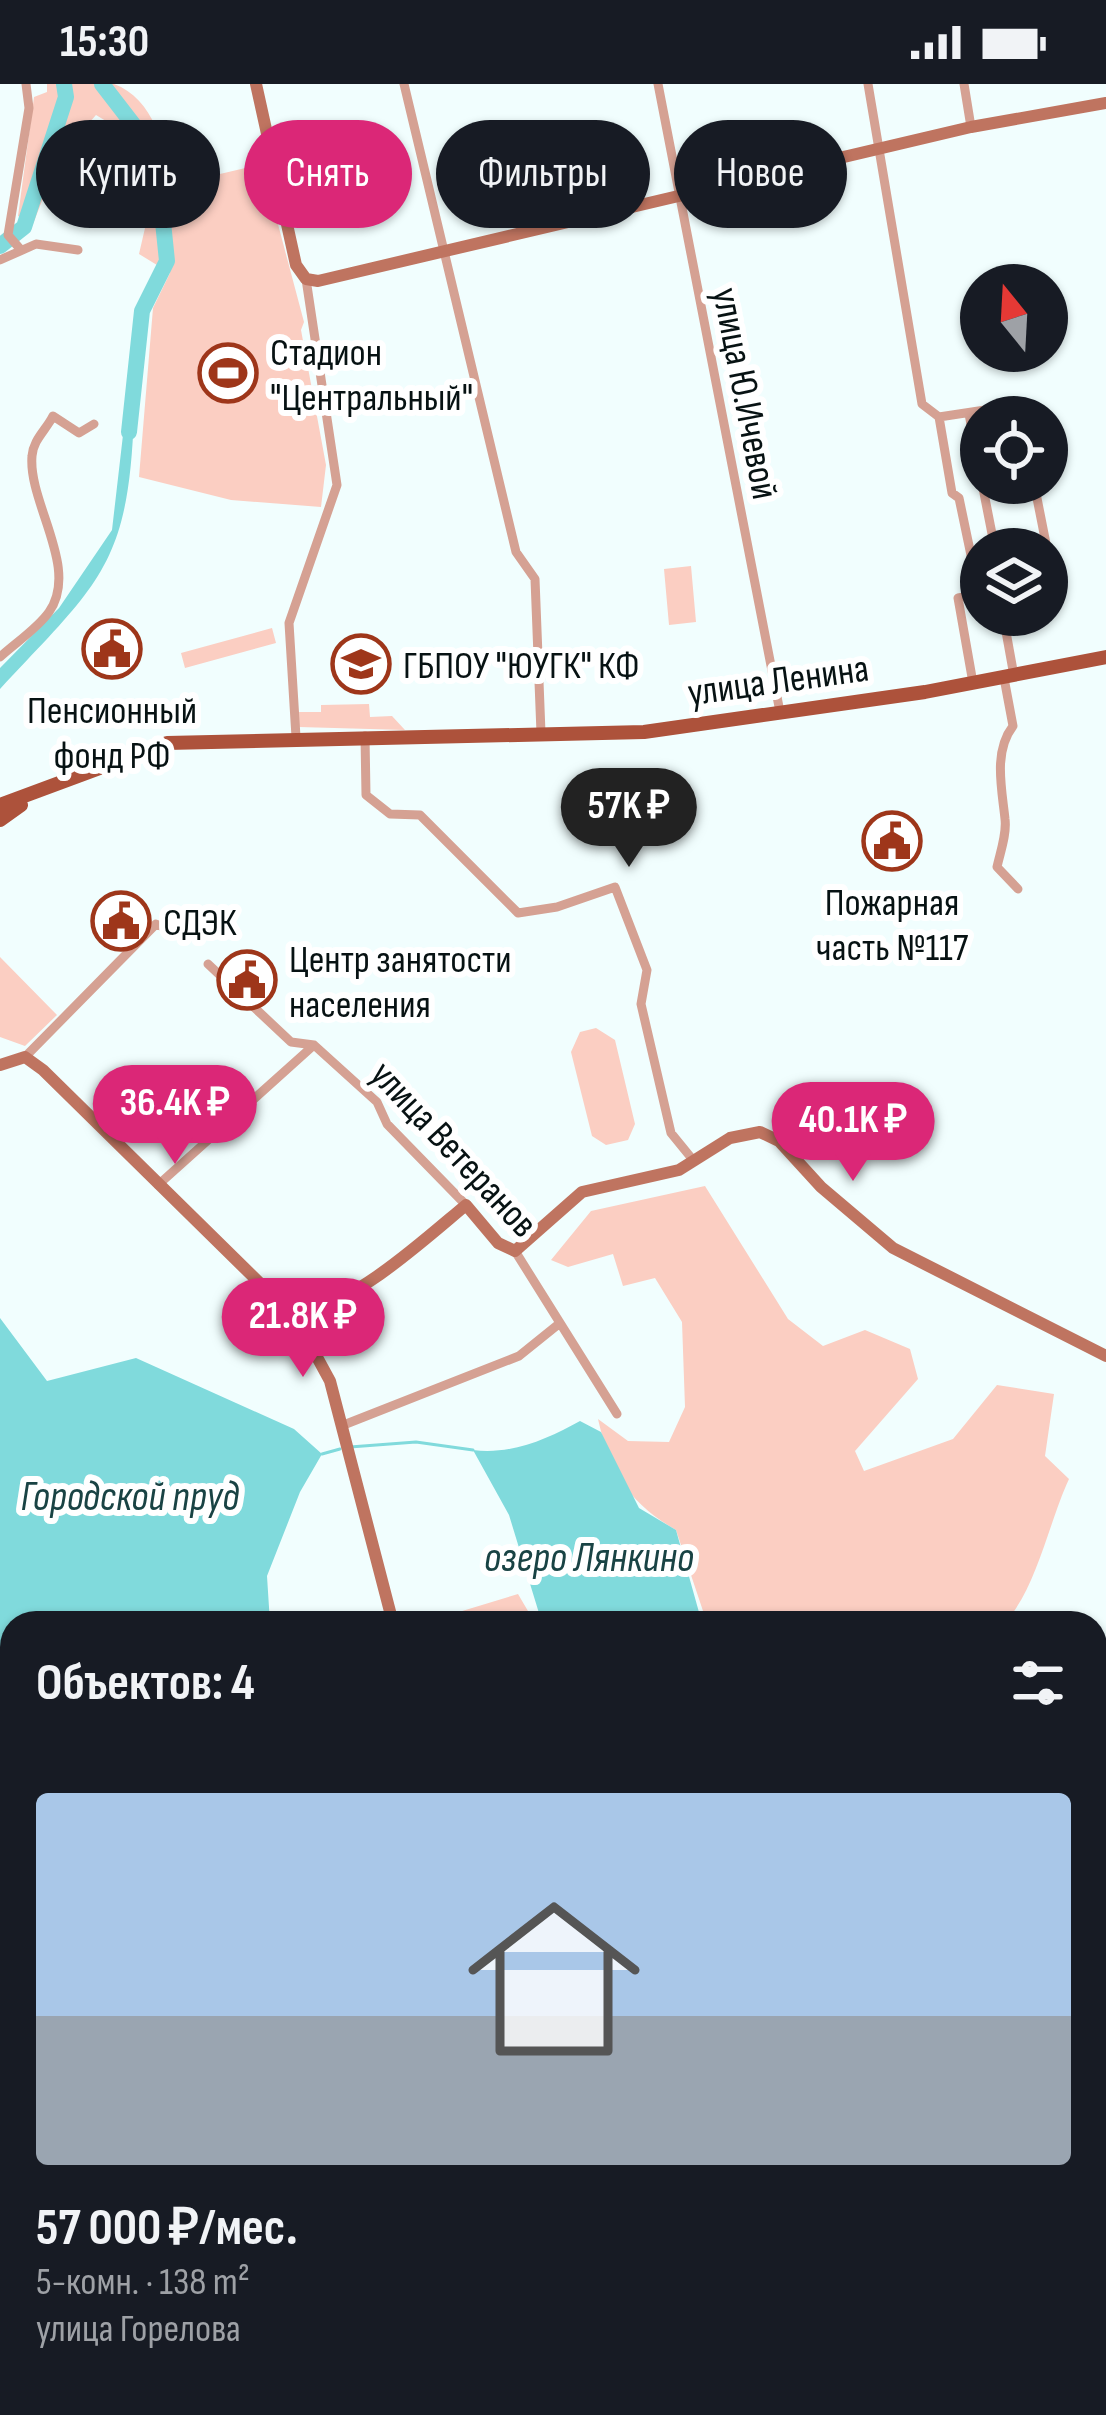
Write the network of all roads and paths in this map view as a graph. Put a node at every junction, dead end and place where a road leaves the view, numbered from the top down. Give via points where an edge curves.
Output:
1 (26, 84) edge
2 (256, 84) edge
3 (404, 84) edge
4 (658, 84) edge
5 (868, 84) edge
6 (964, 84) edge
7 (1106, 104) edge
8 (971, 127) junction
9 (876, 148) junction
10 (847, 155) edge
11 (674, 164) edge
12 (674, 195) edge
13 (687, 228) edge
14 (21, 250) junction
15 (78, 250) dead end
16 (444, 251) junction
17 (0, 260) edge
18 (306, 279) junction
19 (960, 415) edge
20 (939, 417) junction
21 (94, 424) dead end
22 (965, 528) edge
23 (965, 636) edge
24 (1006, 636) edge
25 (0, 657) edge
26 (1106, 657) edge
27 (1009, 677) junction
28 (973, 683) junction
29 (781, 712) junction
30 (541, 733) junction
31 (365, 736) junction
32 (296, 737) junction
33 (34, 795) junction
34 (0, 805) edge
35 (0, 820) edge
36 (1018, 889) dead end
37 (176, 933) dead end
38 (208, 964) dead end
39 (314, 1045) junction
40 (25, 1057) junction
41 (0, 1065) edge
42 (693, 1160) junction
43 (158, 1185) junction
44 (466, 1205) junction
45 (515, 1252) junction
46 (303, 1315) junction
47 (560, 1322) junction
48 (1106, 1356) edge
49 (617, 1414) dead end
50 (341, 1426) junction
51 (390, 1611) edge

1 - 14 street via 8,235
2 - 18 street via 288,234
3 - 16 street
4 - 11 street, улица Ю.Ичевой
5 - 9 street
6 - 8 street
7 - 8 street
8 - 9 street
9 - 10 street
9 - 20 street via 922,404
12 - 16 street
13 - 29 street, улица Ю.Ичевой
14 - 15 street
14 - 17 street
16 - 18 street
16 - 30 street via 516,552 535,580
18 - 32 street via 338,485 289,623
19 - 20 street
20 - 22 street
21 - 25 street via 79,433 53,416 36,441 33,472 56,598
23 - 28 street
24 - 27 street
26 - 27 main road, улица Ленина
27 - 28 main road, улица Ленина
27 - 36 street via 1013,726 1003,740 999,798 1006,822 997,867
28 - 29 main road, улица Ленина
29 - 30 main road, улица Ленина via 644,732
30 - 31 main road, улица Ленина
31 - 32 main road, улица Ленина
31 - 42 street via 366,795 390,814 420,815 518,913 615,887 647,970 641,1004 671,1132
32 - 33 main road, улица Ленина via 167,743
33 - 34 main road
33 - 35 main road
37 - 40 street via 156,924
38 - 39 street, улица Ветеранов via 291,1042
39 - 43 street
39 - 44 street, улица Ветеранов via 377,1102 388,1124
40 - 41 street
40 - 43 street
42 - 45 street via 664,1175 582,1192
42 - 48 street via 730,1138 760,1132 779,1141 893,1248
43 - 46 street via 281,1304
44 - 45 street, улица Ветеранов
44 - 46 street via 400,1260
45 - 47 street, улица Ветеранов
46 - 50 street
47 - 49 street, улица Ветеранов
47 - 50 street via 519,1356
50 - 51 street

